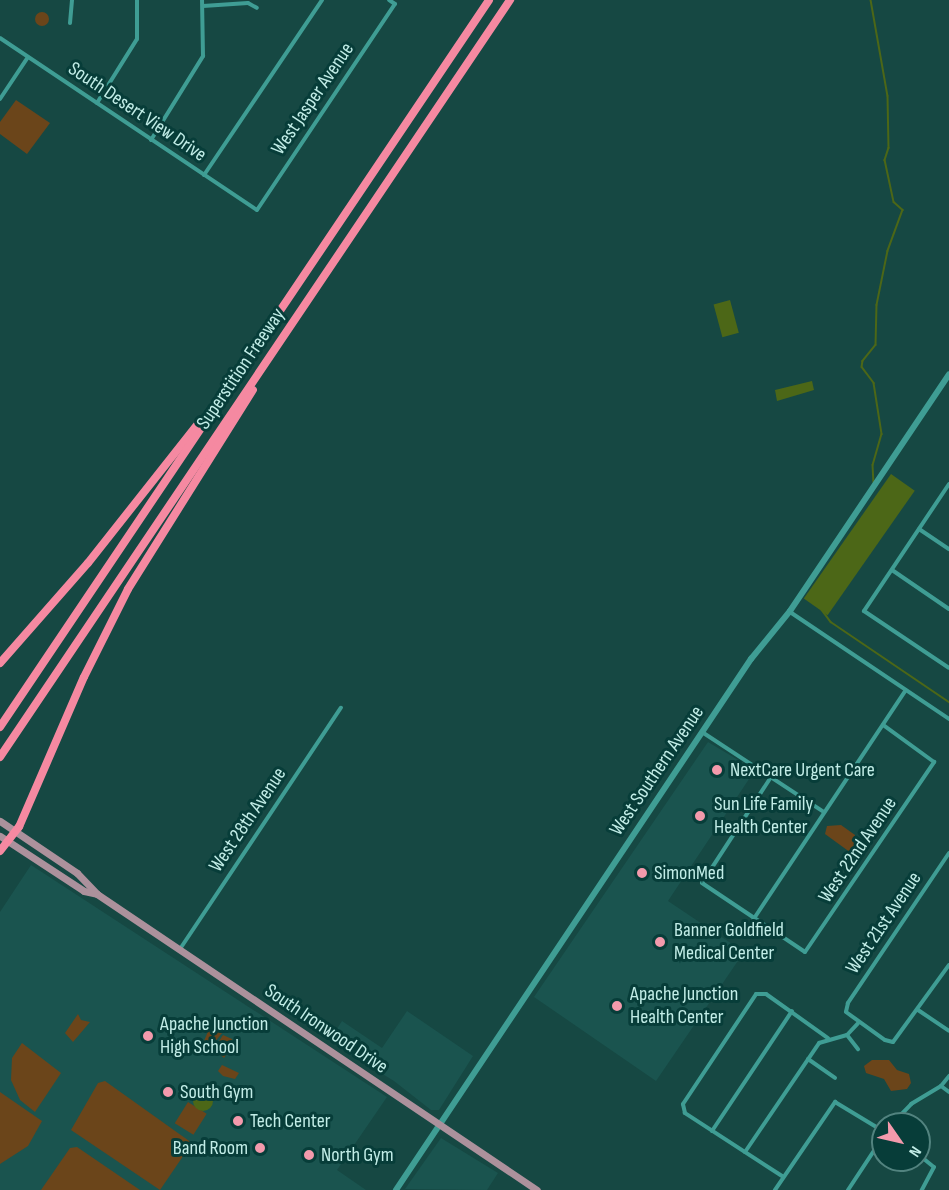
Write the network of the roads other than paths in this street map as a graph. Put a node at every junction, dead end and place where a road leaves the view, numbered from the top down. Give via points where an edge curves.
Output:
1 (72, 0) edge
2 (137, 0) edge
3 (202, 0) edge
4 (322, 0) edge
5 (389, 0) edge
6 (489, 0) edge
7 (510, 0) edge
8 (203, 6) junction
9 (258, 8) dead end
10 (70, 23) dead end
11 (0, 38) edge
12 (28, 57) junction
13 (0, 99) edge
14 (98, 103) junction
15 (152, 140) junction
16 (204, 175) junction
17 (257, 210) joint
18 (280, 341) junction
19 (949, 374) edge
20 (231, 383) junction
21 (948, 487) edge
22 (919, 529) junction
23 (949, 549) edge
24 (892, 570) junction
25 (949, 609) edge
26 (790, 611) junction
27 (0, 663) edge
28 (949, 668) edge
29 (906, 690) junction
30 (341, 708) dead end
31 (949, 719) edge
32 (883, 724) junction
33 (0, 727) edge
34 (702, 732) junction
35 (0, 757) edge
36 (771, 777) junction
37 (824, 812) junction
38 (0, 821) edge
39 (16, 831) junction
40 (0, 836) edge
41 (8, 841) junction
42 (0, 850) edge
43 (949, 853) edge
44 (97, 894) junction
45 (753, 920) junction
46 (180, 950) junction
47 (949, 965) edge
48 (918, 1010) junction
49 (792, 1011) junction
50 (858, 1023) junction
51 (949, 1031) edge
52 (847, 1035) junction
53 (828, 1038) junction
54 (858, 1048) dead end
55 (808, 1059) junction
56 (949, 1076) edge
57 (835, 1078) dead end
58 (941, 1086) junction
59 (949, 1092) edge
60 (903, 1112) edge
61 (440, 1124) junction
62 (871, 1124) edge
63 (712, 1131) junction
64 (745, 1152) junction
65 (871, 1155) edge
66 (931, 1165) edge
67 (782, 1176) junction
68 (396, 1190) edge
69 (537, 1190) edge
70 (775, 1190) edge
71 (848, 1190) edge
72 (922, 1190) edge

1 - 10 street
2 - 14 street via 137,39
3 - 8 street
4 - 16 street
5 - 17 street, West Jasper Avenue via 395,4
6 - 20 highway, Superstition Freeway
7 - 18 highway, Superstition Freeway
8 - 9 street via 248,3
8 - 15 street via 203,56
11 - 12 street, South Desert View Drive
12 - 13 street
12 - 14 street, South Desert View Drive
14 - 15 street, South Desert View Drive
15 - 16 street, South Desert View Drive
16 - 17 street, South Desert View Drive
18 - 35 highway, Superstition Freeway
18 - 39 highway via 129,589
19 - 26 main road, West Southern Avenue
20 - 27 highway via 88,563
20 - 33 highway, Superstition Freeway
21 - 22 street
22 - 23 street
22 - 24 street
24 - 25 street
24 - 28 street via 864,611
26 - 29 street
26 - 34 main road, West Southern Avenue via 763,642
29 - 31 street
29 - 32 street
30 - 46 street, West 28th Avenue
32 - 37 street
32 - 45 street, West 22nd Avenue via 934,762 805,952
34 - 36 street
34 - 61 main road, West Southern Avenue
36 - 37 street
36 - 45 street via 702,882
37 - 45 street
38 - 39 main road, South Ironwood Drive
39 - 41 highway
39 - 44 main road, South Ironwood Drive via 77,873
40 - 41 main road, South Ironwood Drive
41 - 42 highway
41 - 44 main road, South Ironwood Drive via 84,891
43 - 50 street, West 21st Avenue via 848,1003 846,1012
44 - 46 main road, South Ironwood Drive
46 - 61 main road, South Ironwood Drive
47 - 48 street
48 - 50 street via 893,1042
48 - 51 street
49 - 53 street
49 - 63 street
49 - 63 street via 761,993 756,994 682,1109
50 - 52 street
52 - 53 street
52 - 54 street
53 - 55 street
55 - 57 street
55 - 64 street
56 - 58 street
58 - 59 street
58 - 60 street
61 - 68 main road, West Southern Avenue
61 - 69 main road, South Ironwood Drive
62 - 67 street via 835,1102
63 - 64 street
64 - 67 street
65 - 71 street
66 - 72 street via 934,1167
67 - 70 street

